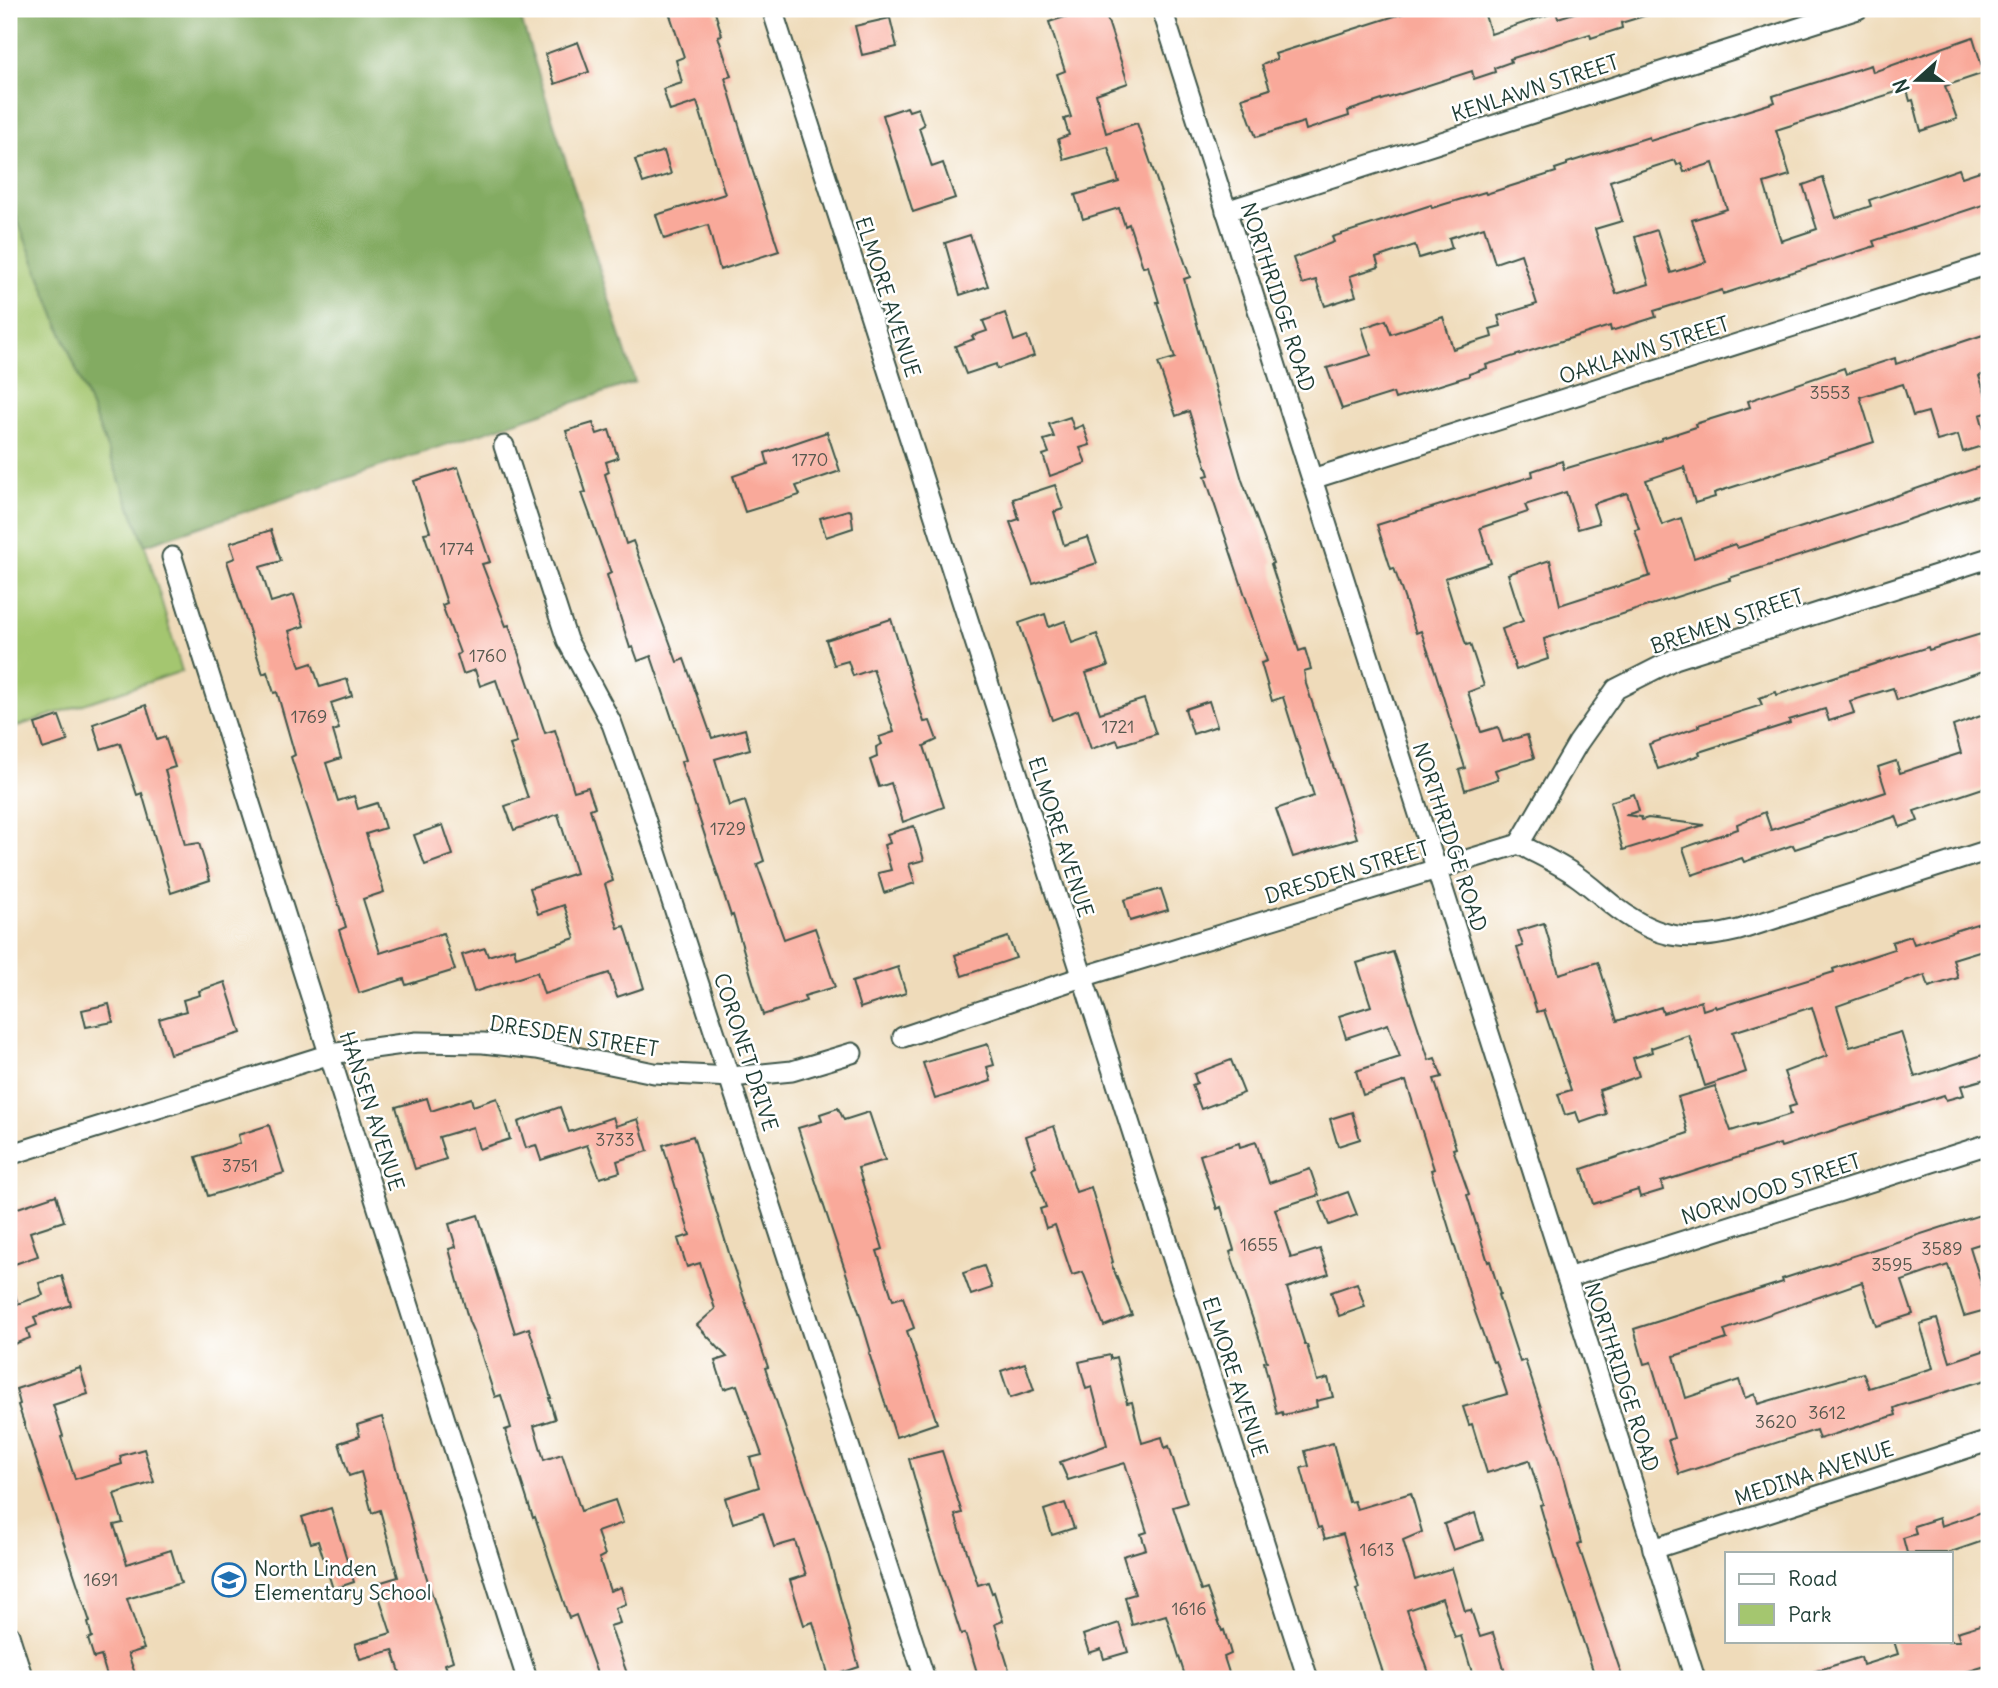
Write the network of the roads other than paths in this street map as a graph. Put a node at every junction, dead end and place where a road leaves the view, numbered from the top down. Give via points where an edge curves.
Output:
1 (772, 9) edge
2 (1162, 9) edge
3 (1858, 9) edge
4 (1226, 211) junction
5 (1989, 264) edge
6 (504, 446) dead end
7 (1312, 479) junction
8 (172, 557) dead end
9 (1989, 558) edge
10 (1518, 844) junction
11 (1989, 850) edge
12 (1437, 869) junction
13 (1082, 977) junction
14 (903, 1037) dead end
15 (852, 1053) dead end
16 (330, 1054) junction
17 (731, 1077) junction
18 (1989, 1144) edge
19 (9, 1155) edge
20 (1567, 1278) junction
21 (1989, 1441) edge
22 (1653, 1549) junction
23 (9, 1635) edge
24 (23, 1679) edge
25 (527, 1679) edge
26 (925, 1679) edge
27 (1308, 1679) edge
28 (1695, 1679) edge

1 - 13 street, ELMORE AVENUE
2 - 4 street, NORTHRIDGE ROAD
3 - 4 street, KENLAWN STREET
4 - 7 street, NORTHRIDGE ROAD
5 - 7 street, OAKLAWN STREET
6 - 17 street, CORONET DRIVE via 567,640 621,749
7 - 12 street, NORTHRIDGE ROAD
8 - 16 street, HANSEN AVENUE
9 - 10 street, BREMEN STREET via 1675,659 1616,689
10 - 11 street via 1575,875 1650,930 1679,938 1709,938 1739,930
10 - 12 street, DRESDEN STREET
12 - 13 street, DRESDEN STREET
12 - 20 street, NORTHRIDGE ROAD
13 - 14 street, DRESDEN STREET
13 - 27 street, ELMORE AVENUE
15 - 17 street, DRESDEN STREET via 792,1071
16 - 17 street, DRESDEN STREET via 417,1042 483,1043 654,1073
16 - 19 street, DRESDEN STREET
16 - 25 street, HANSEN AVENUE
17 - 26 street, CORONET DRIVE
18 - 20 street, NORWOOD STREET
20 - 22 street, NORTHRIDGE ROAD
21 - 22 street, MEDINA AVENUE
22 - 28 street, NORTHRIDGE ROAD
23 - 24 street

